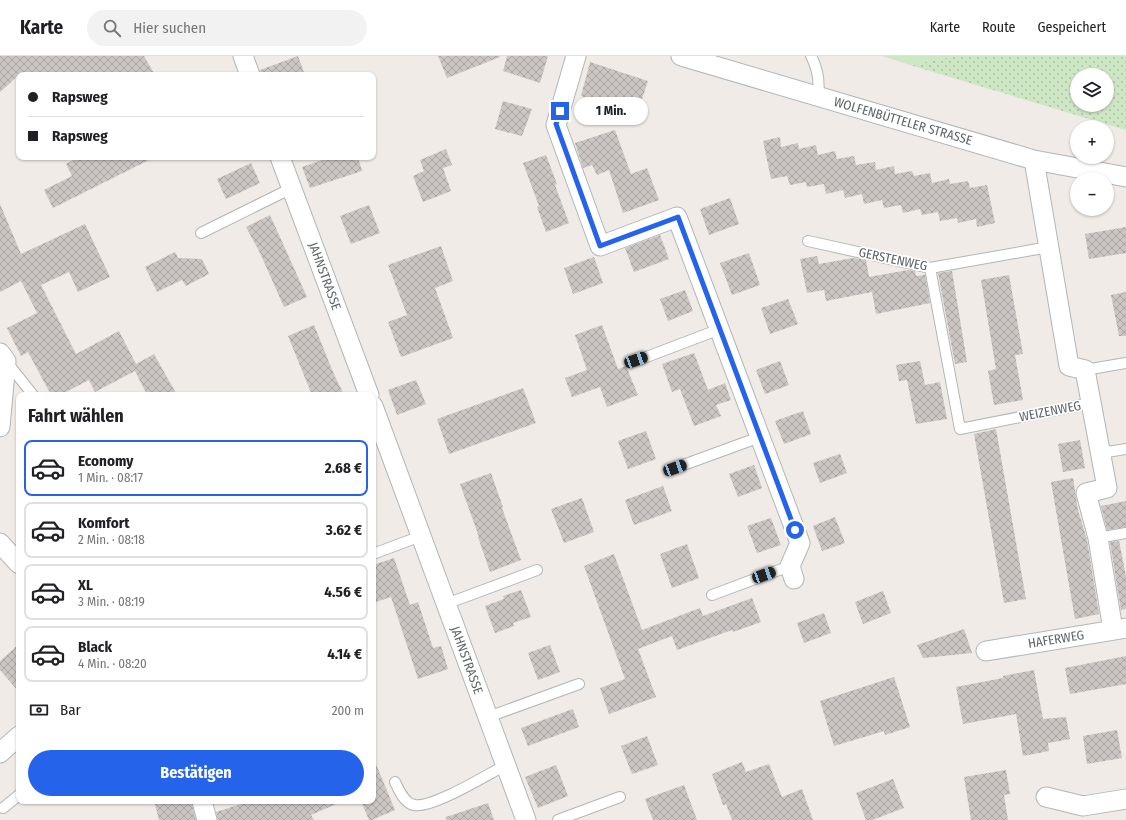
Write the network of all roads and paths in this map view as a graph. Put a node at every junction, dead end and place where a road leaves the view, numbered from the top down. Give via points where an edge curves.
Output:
1 (243, 56) edge
2 (576, 56) edge
3 (682, 56) edge
4 (811, 56) edge
5 (717, 61) edge
6 (249, 72) edge
7 (818, 96) junction
8 (281, 160) edge
9 (1034, 160) junction
10 (1126, 177) edge
11 (292, 188) junction
12 (202, 233) dead end
13 (808, 241) dead end
14 (1049, 247) junction
15 (930, 268) junction
16 (720, 329) junction
17 (3, 357) edge
18 (636, 360) dead end
19 (1126, 363) edge
20 (1085, 370) junction
21 (31, 392) edge
22 (368, 392) edge
23 (1092, 404) junction
24 (376, 414) edge
25 (0, 427) edge
26 (760, 437) junction
27 (1126, 449) edge
28 (1101, 453) junction
29 (675, 468) dead end
30 (1126, 533) edge
31 (421, 536) junction
32 (1098, 538) junction
33 (0, 543) edge
34 (376, 553) edge
35 (16, 561) edge
36 (538, 570) dead end
37 (792, 572) joint
38 (712, 594) dead end
39 (446, 604) junction
40 (1120, 629) edge
41 (986, 651) dead end
42 (579, 684) dead end
43 (488, 717) junction
44 (16, 742) edge
45 (0, 754) edge
46 (506, 765) junction
47 (395, 782) dead end
48 (16, 797) edge
49 (620, 797) dead end
50 (1046, 797) dead end
51 (1126, 799) edge
52 (203, 804) edge
53 (3, 808) dead end
54 (207, 820) edge
55 (526, 820) edge
56 (558, 820) edge

1 - 6 street
2 - 16 street via 556,124 600,246 678,217
3 - 5 street, WOLFENBÜTTELER STRASSE
4 - 7 lane via 820,85
5 - 7 street, WOLFENBÜTTELER STRASSE
7 - 9 street, WOLFENBÜTTELER STRASSE
8 - 11 street, JAHNSTRASSE
9 - 10 street, WOLFENBÜTTELER STRASSE
9 - 14 street
11 - 12 lane
11 - 22 street, JAHNSTRASSE
13 - 15 lane, GERSTENWEG
14 - 15 lane, GERSTENWEG
14 - 20 street via 1069,366
15 - 23 lane, WEIZENWEG via 960,429
16 - 18 lane
16 - 26 street
17 - 21 lane
17 - 25 street
19 - 20 lane
20 - 23 street
23 - 28 street, WEIZENWEG
24 - 31 street, JAHNSTRASSE
26 - 29 lane
26 - 37 street via 800,543
27 - 28 lane
28 - 32 street, WEIZENWEG via 1107,488 1086,493
30 - 32 lane
31 - 34 lane
31 - 39 street, JAHNSTRASSE
32 - 40 street, WEIZENWEG
33 - 35 street
36 - 39 lane
37 - 38 lane
39 - 43 street, JAHNSTRASSE
40 - 41 street, HAFERWEG
42 - 43 lane
43 - 46 street, JAHNSTRASSE
44 - 45 street
46 - 47 lane via 446,796 421,805 412,805 404,799
46 - 55 street, JAHNSTRASSE
48 - 53 lane
49 - 56 lane
50 - 51 street via 1083,806
52 - 54 street

